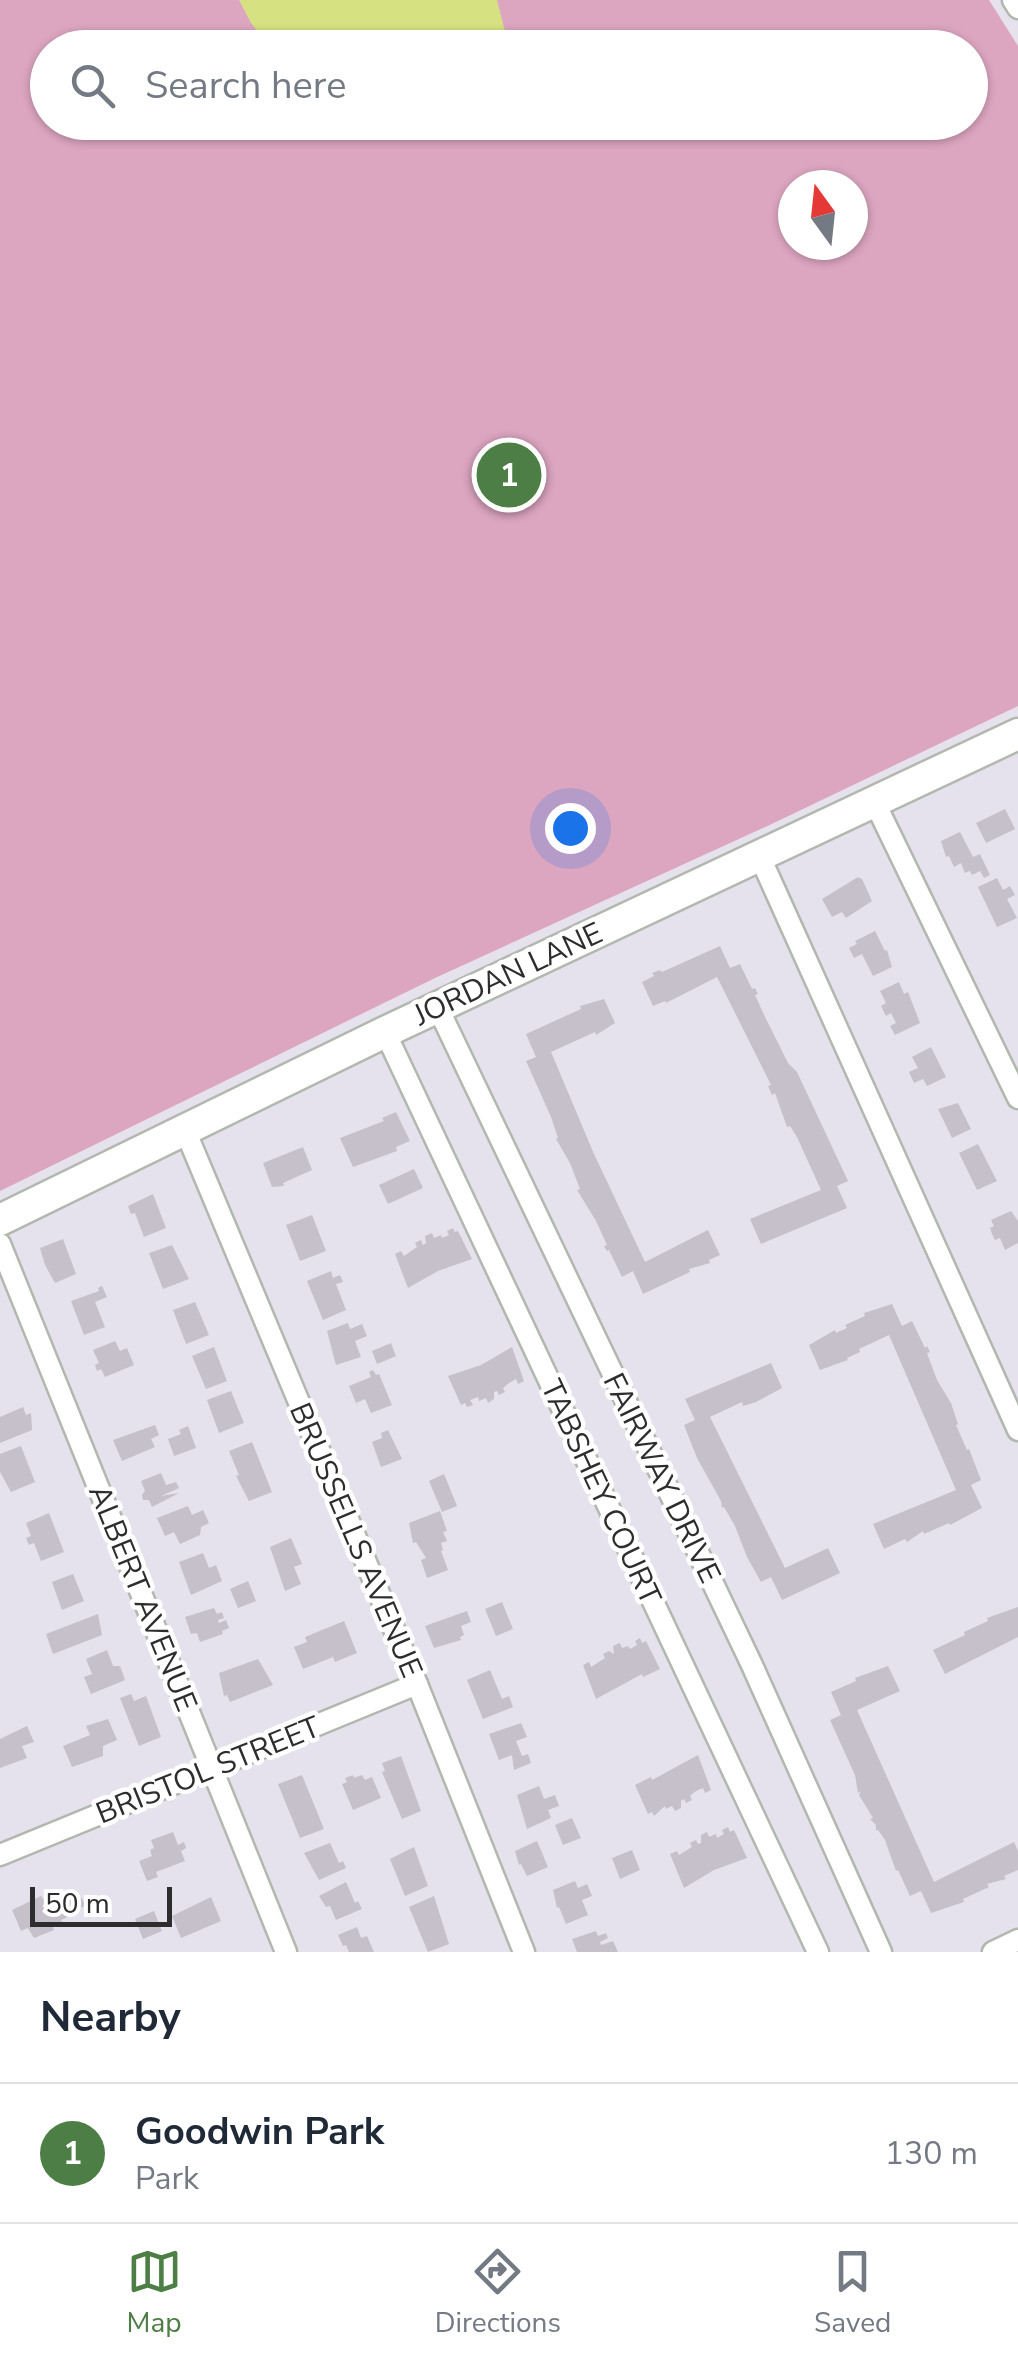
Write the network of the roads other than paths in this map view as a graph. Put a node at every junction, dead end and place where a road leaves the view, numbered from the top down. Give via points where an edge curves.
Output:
1 (1013, 0) edge
2 (1018, 8) edge
3 (1018, 734) edge
4 (875, 803) junction
5 (760, 857) junction
6 (438, 1006) junction
7 (384, 1032) junction
8 (1018, 1098) edge
9 (186, 1130) junction
10 (0, 1220) edge
11 (0, 1244) edge
12 (1018, 1430) edge
13 (417, 1684) junction
14 (212, 1768) junction
15 (0, 1856) edge
16 (1018, 1940) edge
17 (286, 1952) edge
18 (524, 1952) edge
19 (818, 1952) edge
20 (881, 1952) edge
21 (993, 1952) edge

1 - 2 street
3 - 4 main road, JORDAN LANE
4 - 5 main road, JORDAN LANE
4 - 8 street
5 - 6 main road, JORDAN LANE
5 - 12 street
6 - 7 main road, JORDAN LANE
6 - 20 street, FAIRWAY DRIVE
7 - 9 main road, JORDAN LANE
7 - 19 street, TABSHEY COURT
9 - 10 main road, JORDAN LANE
9 - 13 street, BRUSSELLS AVENUE
11 - 14 street, ALBERT AVENUE
13 - 14 street, BRISTOL STREET
13 - 18 street, BRUSSELLS AVENUE
14 - 15 street, BRISTOL STREET
14 - 17 street, ALBERT AVENUE
16 - 21 street

